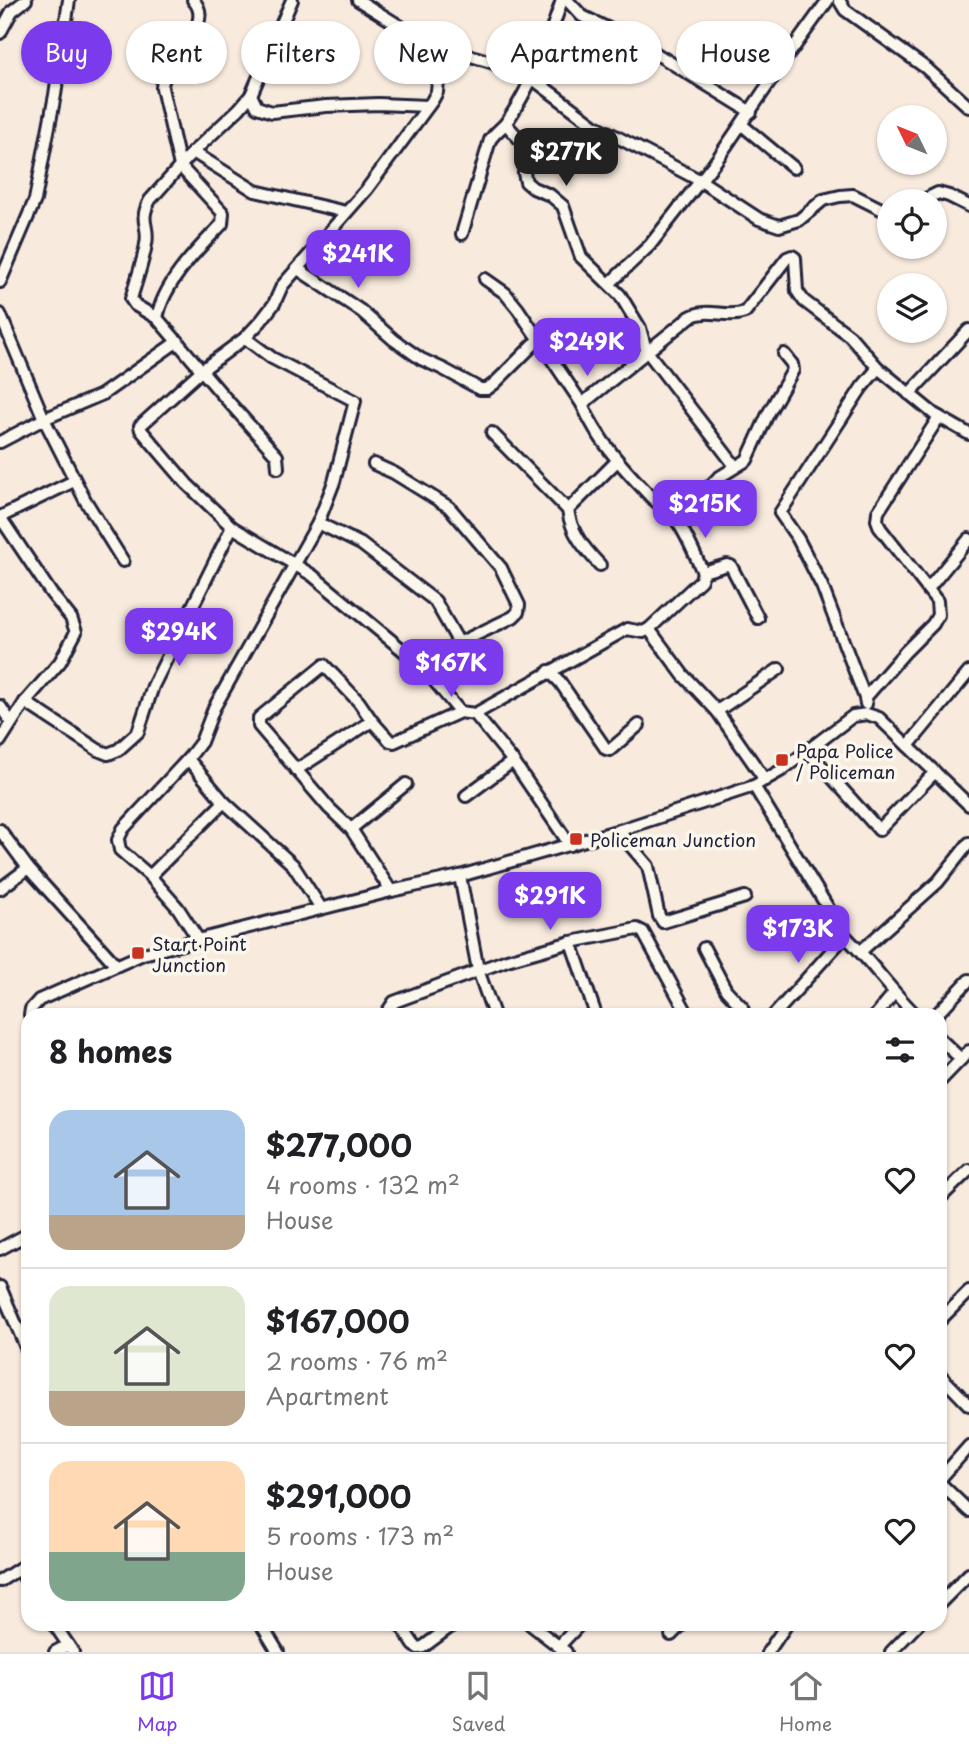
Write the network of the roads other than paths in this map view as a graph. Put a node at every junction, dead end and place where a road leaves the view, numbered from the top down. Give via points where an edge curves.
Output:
1 (26, 0) edge
2 (68, 0) edge
3 (193, 0) edge
4 (292, 0) edge
5 (358, 0) edge
6 (564, 0) edge
7 (826, 3) edge
8 (842, 5) edge
9 (391, 21) edge
10 (555, 21) edge
11 (0, 33) edge
12 (438, 84) edge
13 (527, 84) edge
14 (538, 84) edge
15 (251, 95) junction
16 (428, 106) junction
17 (969, 107) edge
18 (751, 112) junction
19 (506, 124) junction
20 (741, 125) junction
21 (193, 152) junction
22 (180, 166) junction
23 (794, 168) dead end
24 (701, 180) junction
25 (947, 195) edge
26 (969, 206) edge
27 (877, 208) edge
28 (346, 212) junction
29 (462, 234) dead end
30 (298, 269) junction
31 (485, 279) dead end
32 (0, 282) edge
33 (610, 283) junction
34 (0, 314) edge
35 (157, 318) junction
36 (969, 330) edge
37 (245, 338) junction
38 (538, 340) junction
39 (178, 341) junction
40 (646, 350) junction
41 (784, 354) dead end
42 (878, 368) junction
43 (202, 370) junction
44 (909, 394) junction
45 (582, 404) junction
46 (939, 418) junction
47 (44, 419) junction
48 (492, 433) dead end
49 (969, 434) edge
50 (0, 442) edge
51 (617, 462) junction
52 (374, 464) dead end
53 (734, 466) junction
54 (278, 468) dead end
55 (74, 481) junction
56 (568, 510) junction
57 (0, 517) edge
58 (677, 521) junction
59 (318, 523) junction
60 (232, 527) junction
61 (969, 540) edge
62 (123, 561) dead end
63 (295, 564) junction
64 (600, 565) dead end
65 (703, 572) junction
66 (929, 589) junction
67 (758, 618) dead end
68 (649, 629) junction
69 (459, 643) junction
70 (422, 666) junction
71 (779, 669) dead end
72 (549, 671) junction
73 (969, 673) edge
74 (865, 698) junction
75 (25, 702) junction
76 (0, 706) edge
77 (717, 711) junction
78 (460, 712) junction
79 (475, 714) junction
80 (867, 714) junction
81 (372, 721) junction
82 (11, 722) junction
83 (639, 725) dead end
84 (0, 741) edge
85 (908, 746) junction
86 (808, 751) junction
87 (188, 760) junction
88 (513, 761) junction
89 (296, 770) junction
90 (935, 772) junction
91 (765, 780) junction
92 (406, 784) dead end
93 (754, 786) junction
94 (466, 796) dead end
95 (224, 802) junction
96 (968, 802) edge
97 (351, 829) junction
98 (0, 830) edge
99 (620, 830) junction
100 (969, 843) edge
101 (570, 845) junction
102 (28, 868) junction
103 (150, 876) junction
104 (460, 876) junction
105 (0, 889) edge
106 (391, 891) junction
107 (745, 897) dead end
108 (321, 908) junction
109 (660, 920) junction
110 (642, 932) junction
111 (845, 936) junction
112 (198, 939) junction
113 (571, 942) junction
114 (704, 948) dead end
115 (861, 951) junction
116 (116, 965) junction
117 (478, 970) junction
118 (969, 980) edge
119 (894, 993) junction
120 (32, 1008) edge
121 (390, 1008) edge
122 (492, 1008) edge
123 (594, 1008) edge
124 (684, 1008) edge
125 (742, 1008) edge
126 (780, 1008) edge
127 (882, 1008) edge
128 (909, 1008) edge
129 (943, 1008) edge
130 (947, 1043) edge
131 (965, 1055) edge
132 (947, 1074) edge
133 (969, 1170) edge
134 (947, 1191) edge
135 (21, 1238) edge
136 (0, 1249) edge
137 (0, 1287) edge
138 (969, 1291) edge
139 (947, 1313) edge
140 (21, 1336) edge
141 (947, 1382) edge
142 (969, 1405) edge
143 (969, 1446) edge
144 (947, 1473) edge
145 (947, 1488) edge
146 (969, 1511) edge
147 (21, 1568) edge
148 (969, 1574) edge
149 (0, 1581) edge
150 (947, 1595) edge
151 (58, 1631) edge
152 (265, 1631) edge
153 (405, 1631) edge
154 (445, 1631) edge
155 (538, 1631) edge
156 (575, 1631) edge
157 (676, 1631) edge
158 (783, 1631) edge
159 (911, 1631) edge
160 (671, 1636) dead end
161 (70, 1649) edge
162 (563, 1649) edge
163 (55, 1652) edge
164 (278, 1652) edge
165 (770, 1652) edge
166 (891, 1652) edge

1 - 11 street via 12,11
2 - 32 street via 35,200
3 - 22 street via 201,15 199,24 163,77
4 - 15 street
5 - 9 street
6 - 10 street
6 - 18 street via 582,16 642,45
7 - 8 street
7 - 18 street
8 - 17 street
12 - 16 street
13 - 19 street
14 - 24 street via 603,131
15 - 16 street via 257,107 272,112 339,105
15 - 21 street
16 - 28 street
18 - 20 street
19 - 29 street via 490,140
19 - 33 street via 529,150 526,182 563,206 581,257
20 - 23 street
20 - 24 street
21 - 22 street
21 - 28 street via 255,191
22 - 35 street via 143,216 147,241 131,299
22 - 35 street via 223,218 180,272
24 - 27 street via 759,219 779,226 799,220 823,200 840,196 853,195
24 - 33 street via 650,245
25 - 26 street
28 - 30 street
30 - 37 street
30 - 38 street via 421,359 480,389 495,383
31 - 38 street via 505,293
33 - 40 street via 640,328
34 - 47 street
35 - 39 street
36 - 44 street
37 - 43 street
37 - 59 street via 272,358 354,400 334,482
38 - 45 street
39 - 43 street
39 - 47 street via 117,386
40 - 42 street via 699,312 745,313 792,256 796,258 797,291 804,301 850,336
40 - 45 street
40 - 53 street
41 - 53 street via 793,370 747,460
42 - 44 street
42 - 74 street via 780,513 822,586
43 - 54 street via 277,456
43 - 60 street via 140,426 187,484
44 - 46 street
45 - 51 street
46 - 49 street
46 - 66 street via 877,520
47 - 50 street
47 - 55 street
48 - 56 street
51 - 56 street
51 - 58 street
52 - 69 street via 443,502 501,568 519,605 513,617
53 - 58 street
55 - 57 street
55 - 62 street
56 - 64 street via 570,526
57 - 75 street via 71,618 76,632 60,662
58 - 65 street
59 - 63 street
59 - 69 street via 361,544 435,601
60 - 63 street
60 - 75 street via 153,686 138,732 118,750 108,754 98,750
61 - 66 street
63 - 70 street
63 - 87 street
65 - 67 street via 731,566
65 - 68 street via 701,580
66 - 74 street via 937,601 933,624
68 - 72 street via 627,629
68 - 77 street
69 - 70 street
70 - 78 street
71 - 77 street
72 - 79 street
72 - 83 street via 606,749
73 - 85 street
74 - 80 street
75 - 82 street
76 - 82 street
77 - 91 street
78 - 79 street
78 - 81 street via 394,742
79 - 88 street
80 - 85 street via 879,718
80 - 86 street via 853,716
81 - 89 street
81 - 89 street via 329,667 320,667 258,722
82 - 84 street
85 - 90 street
86 - 90 street via 879,830
86 - 91 street
87 - 95 street
87 - 103 street via 122,829 118,840 120,849
88 - 94 street
88 - 101 street
89 - 97 street
90 - 96 street
91 - 93 street
92 - 97 street
93 - 99 street
93 - 111 street
95 - 103 street
95 - 108 street via 293,865
97 - 106 street
98 - 102 street
99 - 101 street
99 - 109 street via 648,866
100 - 115 street via 938,882
101 - 104 street
102 - 105 street
102 - 116 street
103 - 112 street
104 - 106 street
104 - 117 street
106 - 108 street
107 - 109 street
108 - 112 street
109 - 110 street
110 - 113 street via 637,929
110 - 124 street
111 - 115 street
111 - 126 street
112 - 116 street
113 - 117 street
113 - 123 street
114 - 125 street
115 - 119 street
116 - 120 street via 39,1000
117 - 121 street via 394,1002
117 - 122 street
118 - 129 street
119 - 127 street
119 - 128 street
130 - 131 street
131 - 132 street
133 - 134 street
135 - 136 street
137 - 140 street
138 - 139 street
141 - 142 street
143 - 144 street
145 - 146 street
147 - 149 street
148 - 150 street
151 - 161 street
152 - 164 street
153 - 154 street via 414,1645 423,1647
155 - 162 street
156 - 162 street
157 - 160 street
158 - 165 street
159 - 166 street
161 - 163 street

